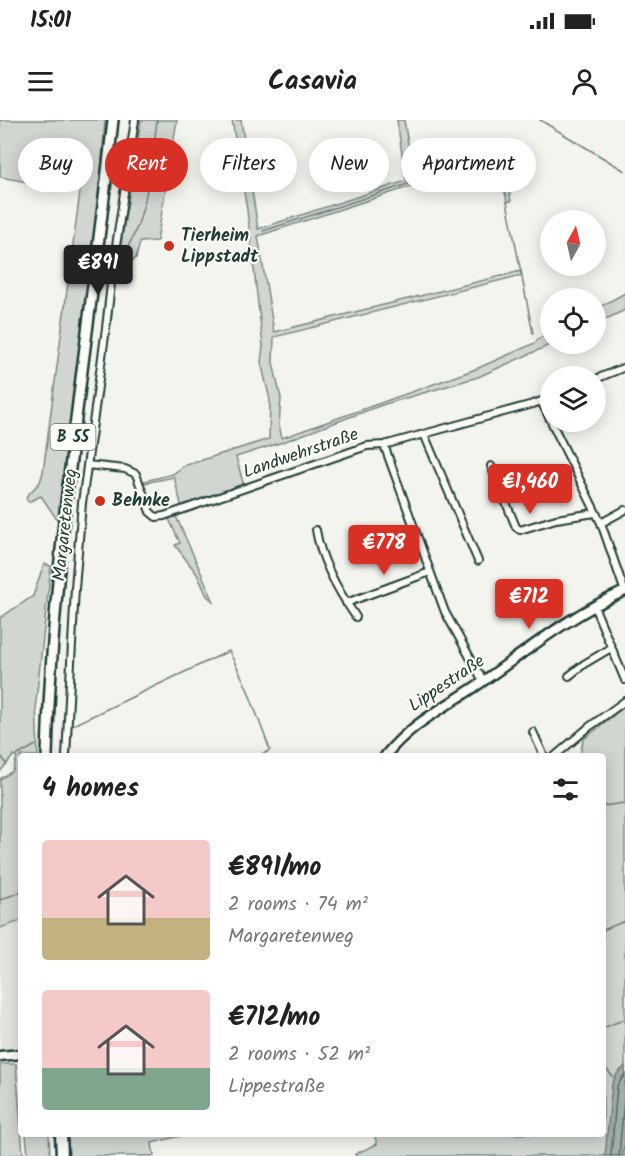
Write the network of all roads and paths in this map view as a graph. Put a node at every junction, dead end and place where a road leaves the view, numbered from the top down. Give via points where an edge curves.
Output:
1 (113, 120) edge
2 (119, 120) edge
3 (135, 120) edge
4 (625, 367) edge
5 (606, 375) edge
6 (540, 401) edge
7 (556, 432) edge
8 (424, 434) junction
9 (384, 445) junction
10 (87, 465) junction
11 (491, 465) dead end
12 (625, 510) edge
13 (595, 513) junction
14 (601, 523) junction
15 (316, 530) dead end
16 (478, 561) dead end
17 (430, 572) junction
18 (625, 591) edge
19 (346, 603) junction
20 (594, 606) junction
21 (356, 617) dead end
22 (611, 648) junction
23 (569, 676) dead end
24 (625, 680) edge
25 (483, 681) junction
26 (625, 701) edge
27 (533, 732) dead end
28 (47, 753) edge
29 (53, 753) edge
30 (66, 753) edge
31 (388, 753) edge
32 (543, 753) edge
33 (559, 753) edge
34 (18, 1054) edge
35 (0, 1056) edge
36 (57, 1138) edge
37 (55, 1156) edge
38 (62, 1156) edge

1 - 28 main road, B 55 via 65,502
2 - 29 main road, B 55 via 71,503
3 - 10 street, Margaretenweg
4 - 5 street
6 - 8 street, Landwehrstraße
7 - 13 street
8 - 9 street, Landwehrstraße
8 - 16 street
9 - 10 street, Landwehrstraße via 367,446 156,517 150,512 136,474
9 - 17 street
10 - 30 street, Margaretenweg via 75,588
11 - 13 street via 520,530
12 - 14 street
13 - 14 street
14 - 18 street
15 - 19 street via 327,565
17 - 19 street
17 - 25 street via 445,612
18 - 20 main road, Lippestraße
19 - 21 street
20 - 22 street
20 - 25 main road, Lippestraße via 544,636
22 - 23 street
22 - 24 street
25 - 31 main road, Lippestraße via 411,728
26 - 33 street
27 - 32 street
34 - 35 main road
36 - 37 highway
36 - 38 highway

